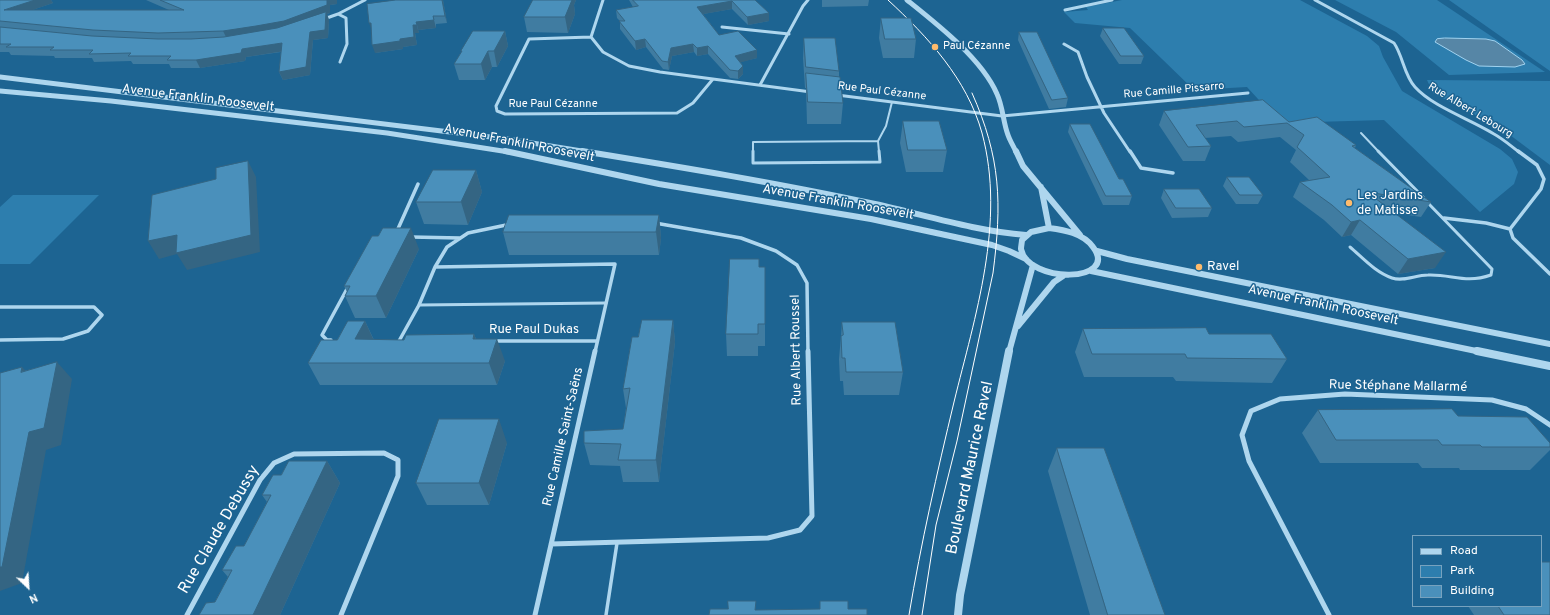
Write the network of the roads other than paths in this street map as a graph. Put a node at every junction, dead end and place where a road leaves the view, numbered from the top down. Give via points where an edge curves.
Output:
1 (365, 0) edge
2 (603, 0) edge
3 (808, 0) edge
4 (908, 0) edge
5 (1112, 0) edge
6 (1315, 0) edge
7 (1064, 10) dead end
8 (338, 14) junction
9 (318, 22) edge
10 (722, 27) dead end
11 (789, 34) junction
12 (591, 37) junction
13 (1064, 44) dead end
14 (340, 62) dead end
15 (0, 77) edge
16 (713, 79) junction
17 (760, 85) junction
18 (0, 91) edge
19 (814, 92) edge
20 (1248, 93) dead end
21 (830, 94) edge
22 (892, 102) junction
23 (1101, 106) junction
24 (1002, 116) junction
25 (1361, 132) dead end
26 (878, 141) junction
27 (1173, 173) dead end
28 (418, 184) dead end
29 (1040, 185) junction
30 (1444, 218) junction
31 (652, 222) edge
32 (514, 223) edge
33 (1049, 228) junction
34 (1510, 229) junction
35 (1080, 235) junction
36 (407, 236) edge
37 (1026, 236) junction
38 (394, 238) edge
39 (460, 238) junction
40 (1350, 247) dead end
41 (1097, 251) junction
42 (1026, 259) junction
43 (1033, 265) junction
44 (435, 267) junction
45 (1091, 271) junction
46 (1550, 274) edge
47 (1063, 276) junction
48 (351, 282) edge
49 (606, 303) junction
50 (419, 305) junction
51 (0, 307) edge
52 (1016, 328) junction
53 (0, 340) edge
54 (335, 340) edge
55 (391, 341) edge
56 (399, 341) junction
57 (407, 341) edge
58 (486, 341) edge
59 (597, 341) junction
60 (1550, 344) edge
61 (1550, 366) edge
62 (1550, 425) edge
63 (617, 542) junction
64 (551, 544) junction
65 (187, 615) edge
66 (341, 615) edge
67 (535, 615) edge
68 (606, 615) edge
69 (958, 615) edge
70 (1329, 615) edge

1 - 8 street
2 - 12 street
3 - 11 street
4 - 24 street via 938,24 974,60 997,94
5 - 7 street
6 - 34 street, Rue Albert Lebourg via 1394,43 1414,86 1426,97 1494,134 1536,165 1544,180 1541,189
8 - 9 street
8 - 14 street via 346,18 346,44
10 - 11 street
11 - 17 street
12 - 16 street via 603,52 629,66
12 - 16 street, Rue Paul Cézanne via 529,39 496,106 497,111 505,114 677,113 695,103
13 - 23 street via 1078,52
15 - 37 street, Avenue Franklin Roosevelt via 507,139 670,165 874,204 998,233
16 - 17 street
17 - 19 street
18 - 42 street, Avenue Franklin Roosevelt via 372,131 500,150 659,184 871,219 988,244
20 - 23 street, Rue Camille Pissarro
21 - 22 street, Rue Paul Cézanne
22 - 24 street, Rue Paul Cézanne
22 - 26 lane via 886,126
23 - 24 street, Rue Camille Pissarro
23 - 27 street via 1141,168
24 - 29 street via 1023,166
25 - 30 lane
26 - 26 lane via 753,142 753,163 880,162
28 - 38 street
29 - 33 street
29 - 35 street
30 - 34 street via 1484,222
30 - 40 lane via 1492,269 1491,275 1480,280 1461,280 1436,275 1397,279 1381,271
31 - 63 street, Rue Albert Roussel via 741,238 776,251 797,265 807,283 812,516 800,530 768,538
32 - 39 street via 468,233
33 - 35 street
33 - 37 street
34 - 46 street via 1513,238
35 - 41 street
36 - 39 street
37 - 42 street via 1021,243 1021,251
39 - 44 street via 447,247
41 - 45 street via 1098,262
41 - 60 street, Avenue Franklin Roosevelt
42 - 43 street
43 - 47 street
43 - 52 street, Boulevard Maurice Ravel
44 - 49 street, Rue Camille Saint-Saëns via 615,264
44 - 50 street
45 - 47 street
45 - 61 street, Avenue Franklin Roosevelt
47 - 52 street, Boulevard Maurice Ravel via 1054,282
48 - 54 street via 322,335 327,340
49 - 50 lane
49 - 59 street, Rue Camille Saint-Saëns
50 - 56 street
51 - 53 street via 94,307 102,315 88,331 63,339
52 - 69 street, Boulevard Maurice Ravel via 1010,345
55 - 56 street
56 - 57 street
58 - 59 street, Rue Paul Dukas
59 - 64 street, Rue Camille Saint-Saëns
62 - 70 street, Rue Stéphane Mallarmé via 1526,409 1492,400 1345,394 1280,399 1251,411 1242,434 1249,462
63 - 64 street, Rue Albert Roussel
63 - 68 lane
64 - 67 street, Rue Camille Saint-Saëns
65 - 66 street, Rue Claude Debussy via 260,480 274,463 294,454 384,454 398,460 398,476

